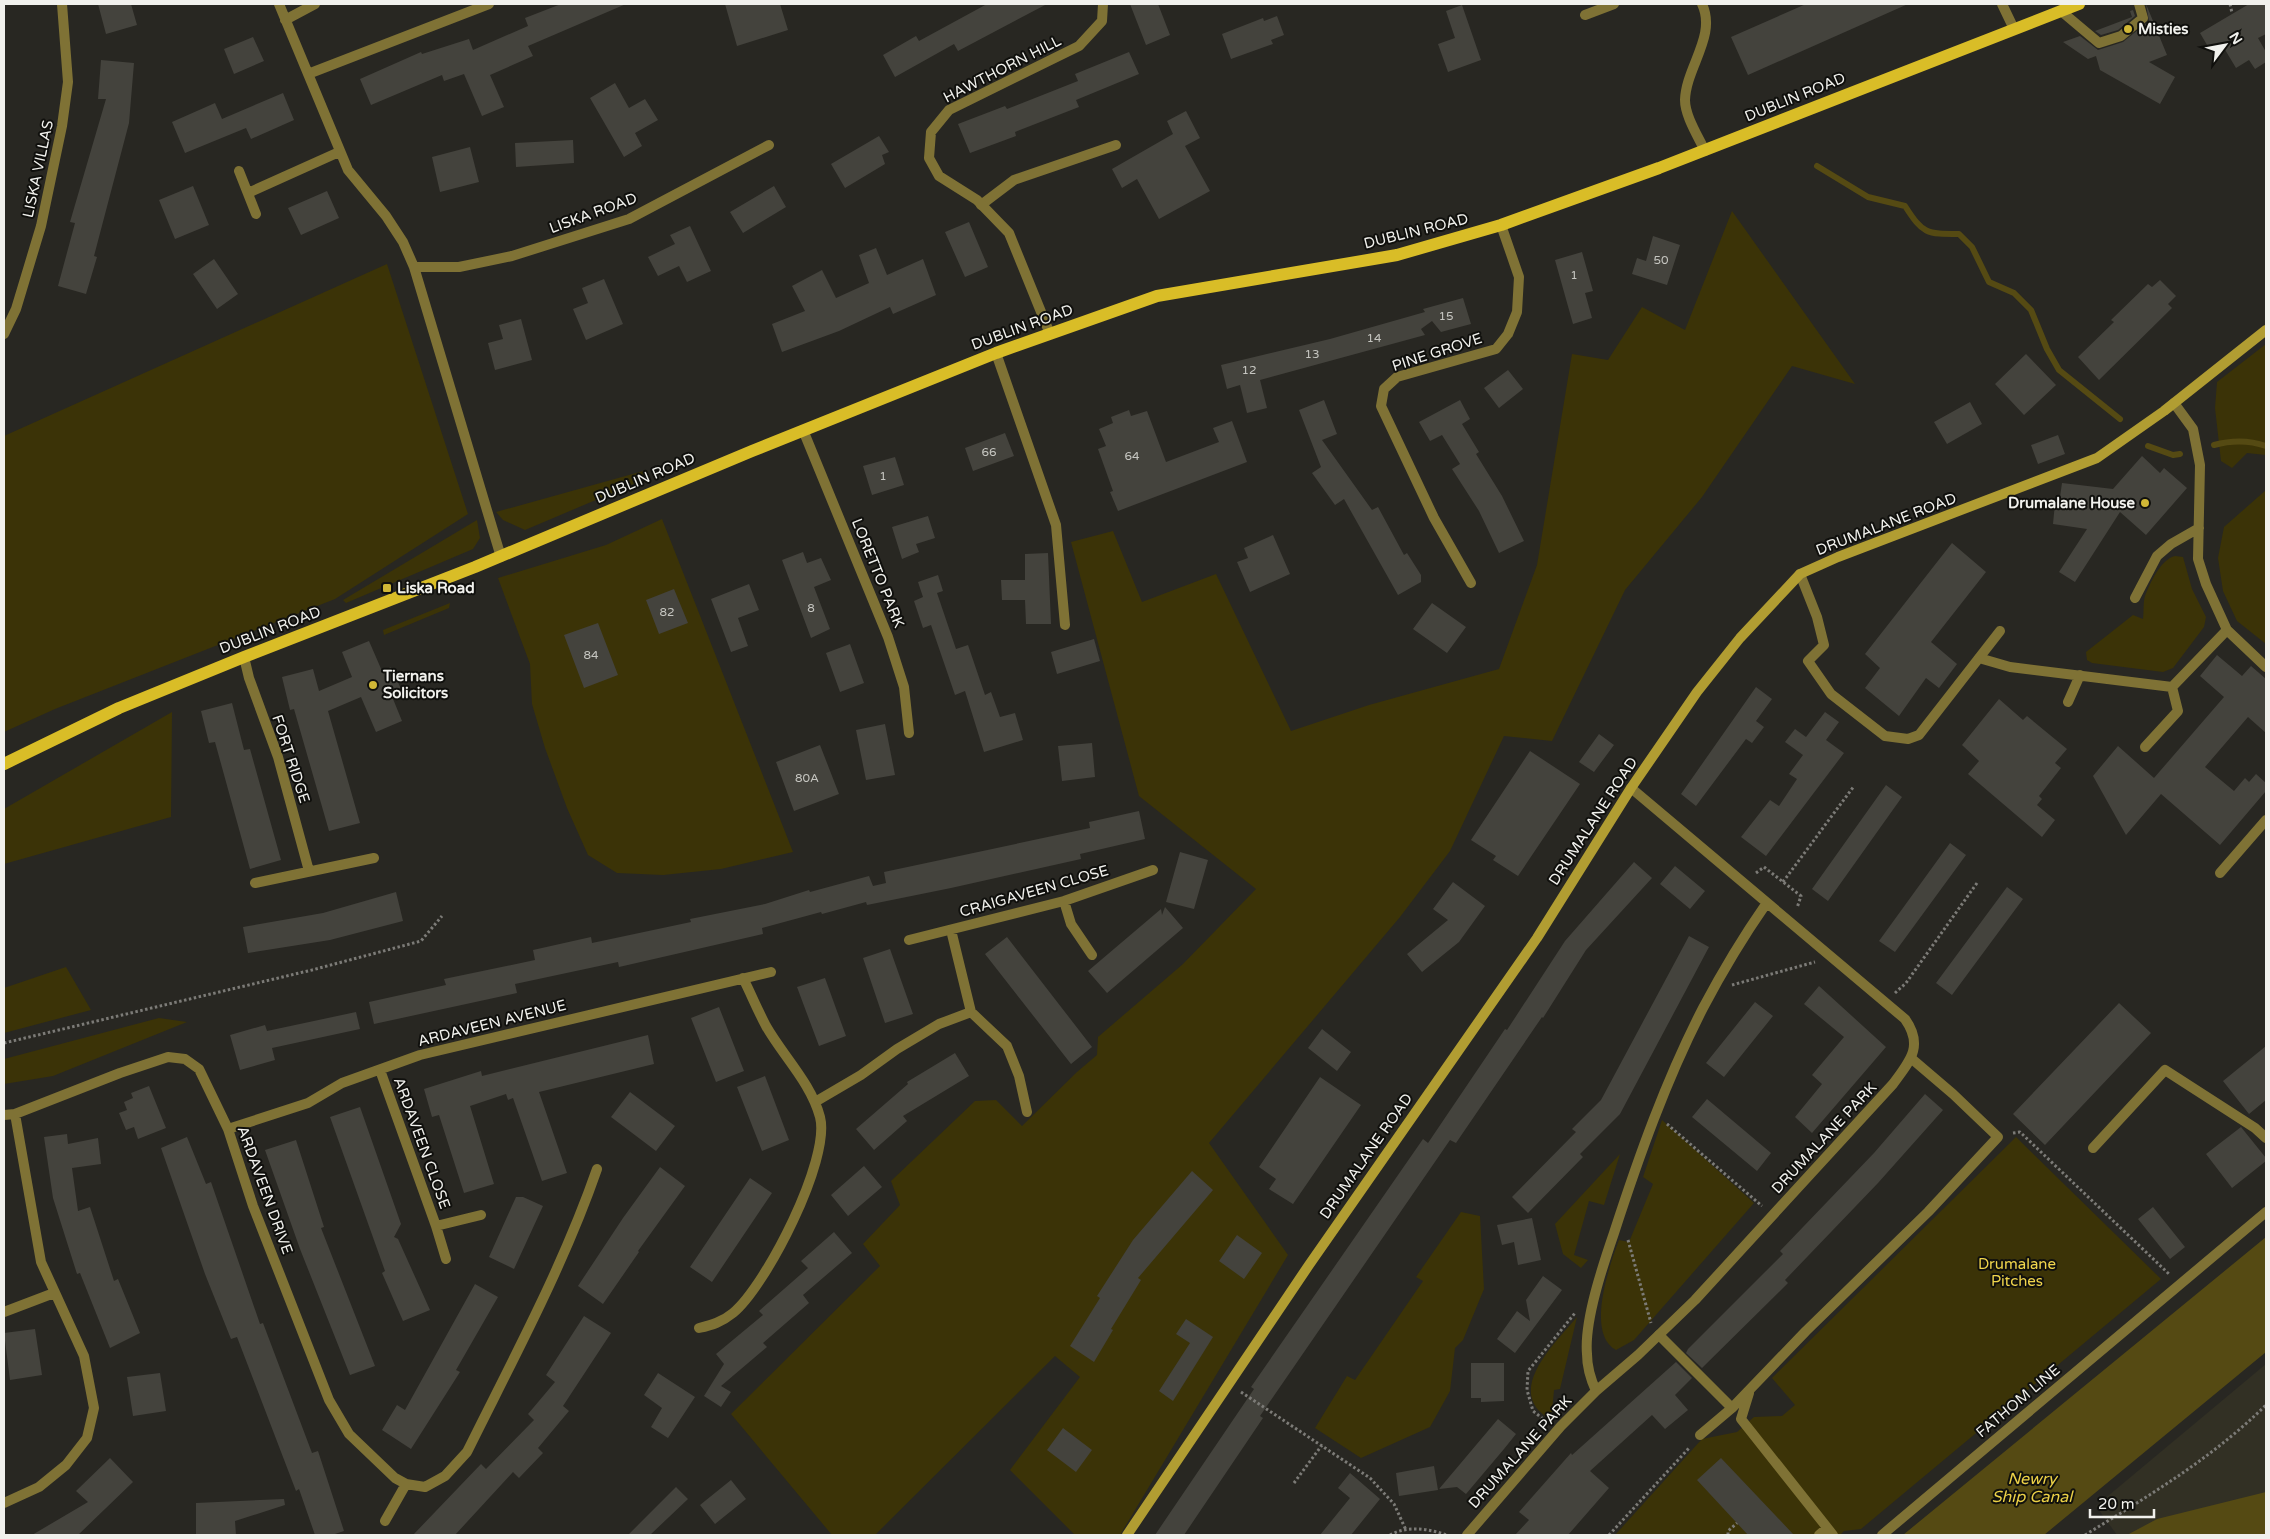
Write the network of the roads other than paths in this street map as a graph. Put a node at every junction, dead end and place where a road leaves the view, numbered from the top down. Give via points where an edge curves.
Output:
1 (62, 4) edge
2 (279, 4) edge
3 (315, 4) edge
4 (489, 4) edge
5 (1103, 4) edge
6 (1614, 4) edge
7 (1702, 4) edge
8 (2002, 4) edge
9 (2079, 4) edge
10 (2139, 4) edge
11 (2061, 11) junction
12 (1585, 15) dead end
13 (285, 20) junction
14 (2014, 29) junction
15 (308, 74) junction
16 (769, 145) dead end
17 (1116, 145) dead end
18 (1704, 150) junction
19 (339, 152) junction
20 (239, 171) dead end
21 (248, 193) junction
22 (981, 205) junction
23 (256, 214) dead end
24 (1501, 225) junction
25 (414, 267) junction
26 (2266, 330) edge
27 (4, 334) edge
28 (1050, 334) junction
29 (996, 353) junction
30 (2174, 403) junction
31 (803, 430) junction
32 (2199, 528) junction
33 (501, 557) junction
34 (1800, 574) junction
35 (1471, 583) dead end
36 (2135, 598) dead end
37 (1065, 626) dead end
38 (2000, 630) dead end
39 (2227, 630) junction
40 (244, 657) junction
41 (1979, 658) junction
42 (2266, 667) edge
43 (2080, 675) junction
44 (2172, 687) junction
45 (2068, 702) dead end
46 (909, 732) dead end
47 (2144, 748) dead end
48 (4, 764) edge
49 (1631, 788) junction
50 (2266, 820) edge
51 (374, 858) dead end
52 (1153, 870) dead end
53 (308, 871) junction
54 (2220, 873) dead end
55 (255, 883) dead end
56 (1064, 901) junction
57 (1766, 904) junction
58 (951, 930) junction
59 (909, 940) dead end
60 (1092, 956) dead end
61 (771, 972) dead end
62 (743, 978) junction
63 (971, 1012) junction
64 (1912, 1059) junction
65 (380, 1070) junction
66 (815, 1102) junction
67 (1027, 1112) dead end
68 (9, 1115) edge
69 (228, 1129) junction
70 (2266, 1138) edge
71 (2093, 1148) dead end
72 (597, 1169) dead end
73 (2266, 1212) edge
74 (481, 1215) dead end
75 (436, 1226) junction
76 (446, 1259) dead end
77 (54, 1293) junction
78 (4, 1312) edge
79 (698, 1328) dead end
80 (1659, 1335) junction
81 (1596, 1390) junction
82 (1750, 1390) junction
83 (1732, 1408) junction
84 (1700, 1435) road end
85 (406, 1484) junction
86 (4, 1502) edge
87 (385, 1521) dead end
88 (1826, 1533) edge
89 (1127, 1535) edge
90 (1467, 1535) edge
91 (1882, 1535) edge

1 - 27 street, LISKA VILLAS via 68,82 62,126 41,226 16,309
2 - 13 street
3 - 13 street
4 - 15 street
5 - 22 street, HAWTHORN HILL via 1102,22 1079,46 949,110 931,132 929,158 938,176
6 - 12 street
7 - 18 street via 1706,18 1704,38 1689,77 1685,102
8 - 14 street
9 - 11 main road, DUBLIN ROAD
10 - 11 street via 2143,18 2121,36 2099,43
11 - 14 main road, DUBLIN ROAD
13 - 15 street
14 - 18 main road, DUBLIN ROAD
15 - 19 street
16 - 25 street, LISKA ROAD via 629,219 512,256 459,266
17 - 22 street via 1014,180
18 - 24 main road, DUBLIN ROAD
19 - 21 street
19 - 25 street via 348,170 404,242
20 - 21 street
21 - 23 street
22 - 28 street, HAWTHORN HILL via 1009,233
24 - 28 main road, DUBLIN ROAD via 1397,255 1157,296
24 - 35 street, PINE GROVE via 1519,277 1517,312 1508,334 1496,349 1397,378 1384,388 1380,406 1434,518
25 - 33 street
26 - 30 main road, DRUMALANE ROAD
28 - 29 main road, DUBLIN ROAD
29 - 31 main road, DUBLIN ROAD
29 - 37 street via 1056,525
30 - 32 street via 2193,429 2200,465
30 - 34 main road, DRUMALANE ROAD via 2097,458
31 - 33 main road, DUBLIN ROAD
31 - 46 street, LORETTO PARK via 888,637 904,687
32 - 36 street via 2157,556
32 - 39 street via 2198,559 2216,611
33 - 40 main road, DUBLIN ROAD
34 - 41 street via 1824,645 1808,661 1831,694 1885,736 1908,739 1919,735
34 - 49 main road, DRUMALANE ROAD via 1761,614 1697,692
38 - 41 street
39 - 42 street
39 - 44 street
40 - 48 main road, DUBLIN ROAD via 120,708
40 - 53 street, FORT RIDGE via 248,678 278,757
41 - 43 street via 2010,667
43 - 44 street
43 - 45 street
44 - 47 street via 2178,711
49 - 57 street
49 - 89 main road, DRUMALANE ROAD via 1537,938 1309,1265
50 - 54 street
51 - 53 street
52 - 56 street, CRAIGAVEEN CLOSE
53 - 55 street
56 - 58 street, CRAIGAVEEN CLOSE
56 - 60 street via 1071,924
57 - 64 street via 1905,1019 1914,1031
57 - 81 street via 1703,1009 1654,1114 1594,1300 1586,1353
58 - 59 street, CRAIGAVEEN CLOSE
58 - 63 street, CRAIGAVEEN CLOSE
61 - 62 street, ARDAVEEN AVENUE
62 - 65 street, ARDAVEEN AVENUE via 420,1055
62 - 66 street via 766,1027
63 - 66 street via 939,1024
63 - 67 street via 1007,1046 1019,1076
64 - 80 street, DRUMALANE PARK via 1894,1084
64 - 82 street via 1998,1137 1928,1212
65 - 69 street, ARDAVEEN AVENUE via 342,1083 308,1103
65 - 75 street, ARDAVEEN CLOSE
66 - 79 street via 821,1119 820,1147 787,1234 757,1283 734,1312 719,1323
68 - 69 street, ARDAVEEN DRIVE via 168,1057 185,1059 199,1069
68 - 77 street via 41,1262
69 - 85 street, ARDAVEEN DRIVE via 253,1206 329,1400 350,1434 378,1463
70 - 71 street via 2165,1070
72 - 85 street via 582,1214 559,1265 467,1452 445,1476 432,1483 424,1487
73 - 91 street, FATHOM LINE
74 - 75 street, ARDAVEEN CLOSE
75 - 76 street, ARDAVEEN CLOSE
77 - 78 street
77 - 86 street via 84,1356 94,1408 87,1438 66,1465 39,1486
80 - 81 street, DRUMALANE PARK
80 - 83 street
81 - 90 street, DRUMALANE PARK
82 - 83 street
82 - 88 street via 1741,1419
83 - 84 street
85 - 87 street

